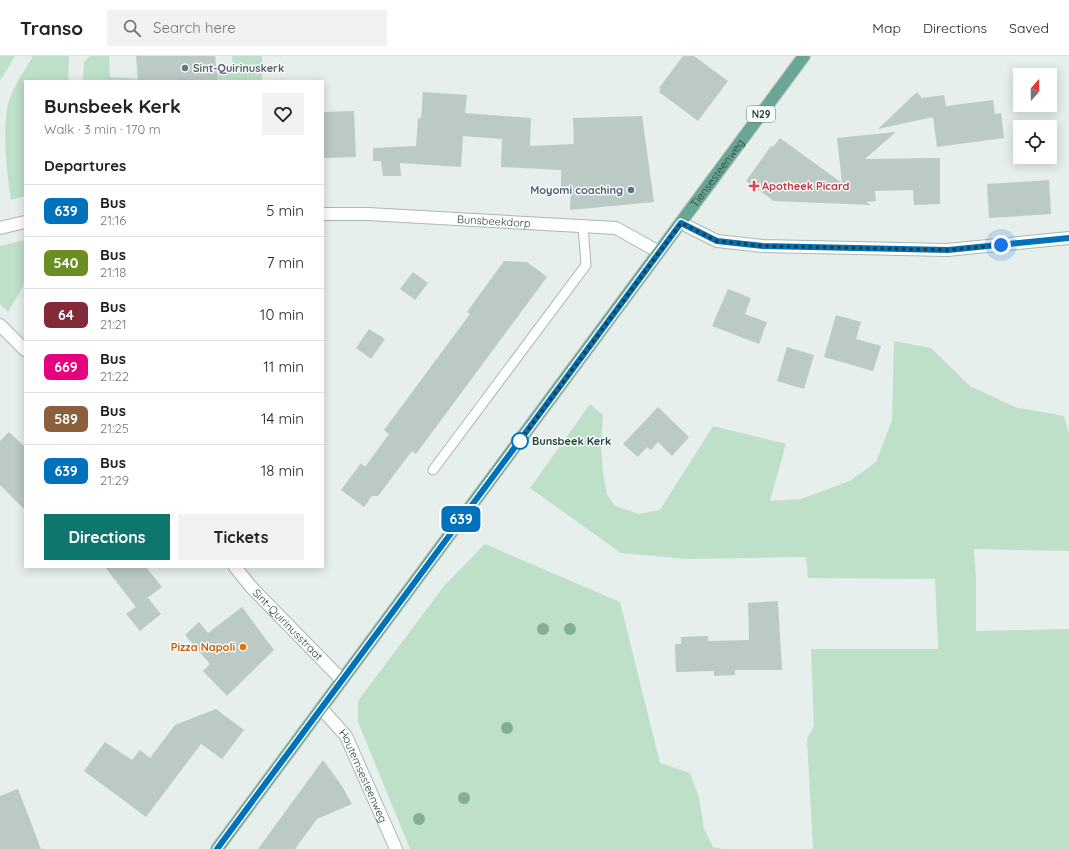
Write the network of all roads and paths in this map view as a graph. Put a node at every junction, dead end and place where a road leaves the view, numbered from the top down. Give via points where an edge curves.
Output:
1 (804, 56) edge
2 (324, 214) edge
3 (24, 222) edge
4 (681, 223) junction
5 (583, 226) junction
6 (0, 228) edge
7 (1069, 238) edge
8 (659, 252) junction
9 (0, 325) edge
10 (24, 349) edge
11 (433, 470) dead end
12 (236, 568) edge
13 (342, 680) junction
14 (322, 708) junction
15 (217, 849) edge
16 (396, 849) edge

1 - 4 main road, Tiensesteenweg / N29
2 - 5 street, Bunsbeekdorp via 368,214
3 - 6 street
4 - 7 street via 717,241 763,246 948,250
4 - 8 main road, Tiensesteenweg / N29
5 - 8 street, Bunsbeekdorp via 616,228
5 - 11 lane via 586,265
8 - 13 main road, Tiensesteenweg / N29
9 - 10 street
12 - 13 street, Sint-Quirinusstraat via 252,588
13 - 14 main road, Tiensesteenweg / N29
14 - 15 main road, Tiensesteenweg / N29
14 - 16 street, Houtemsesteenweg via 346,736

